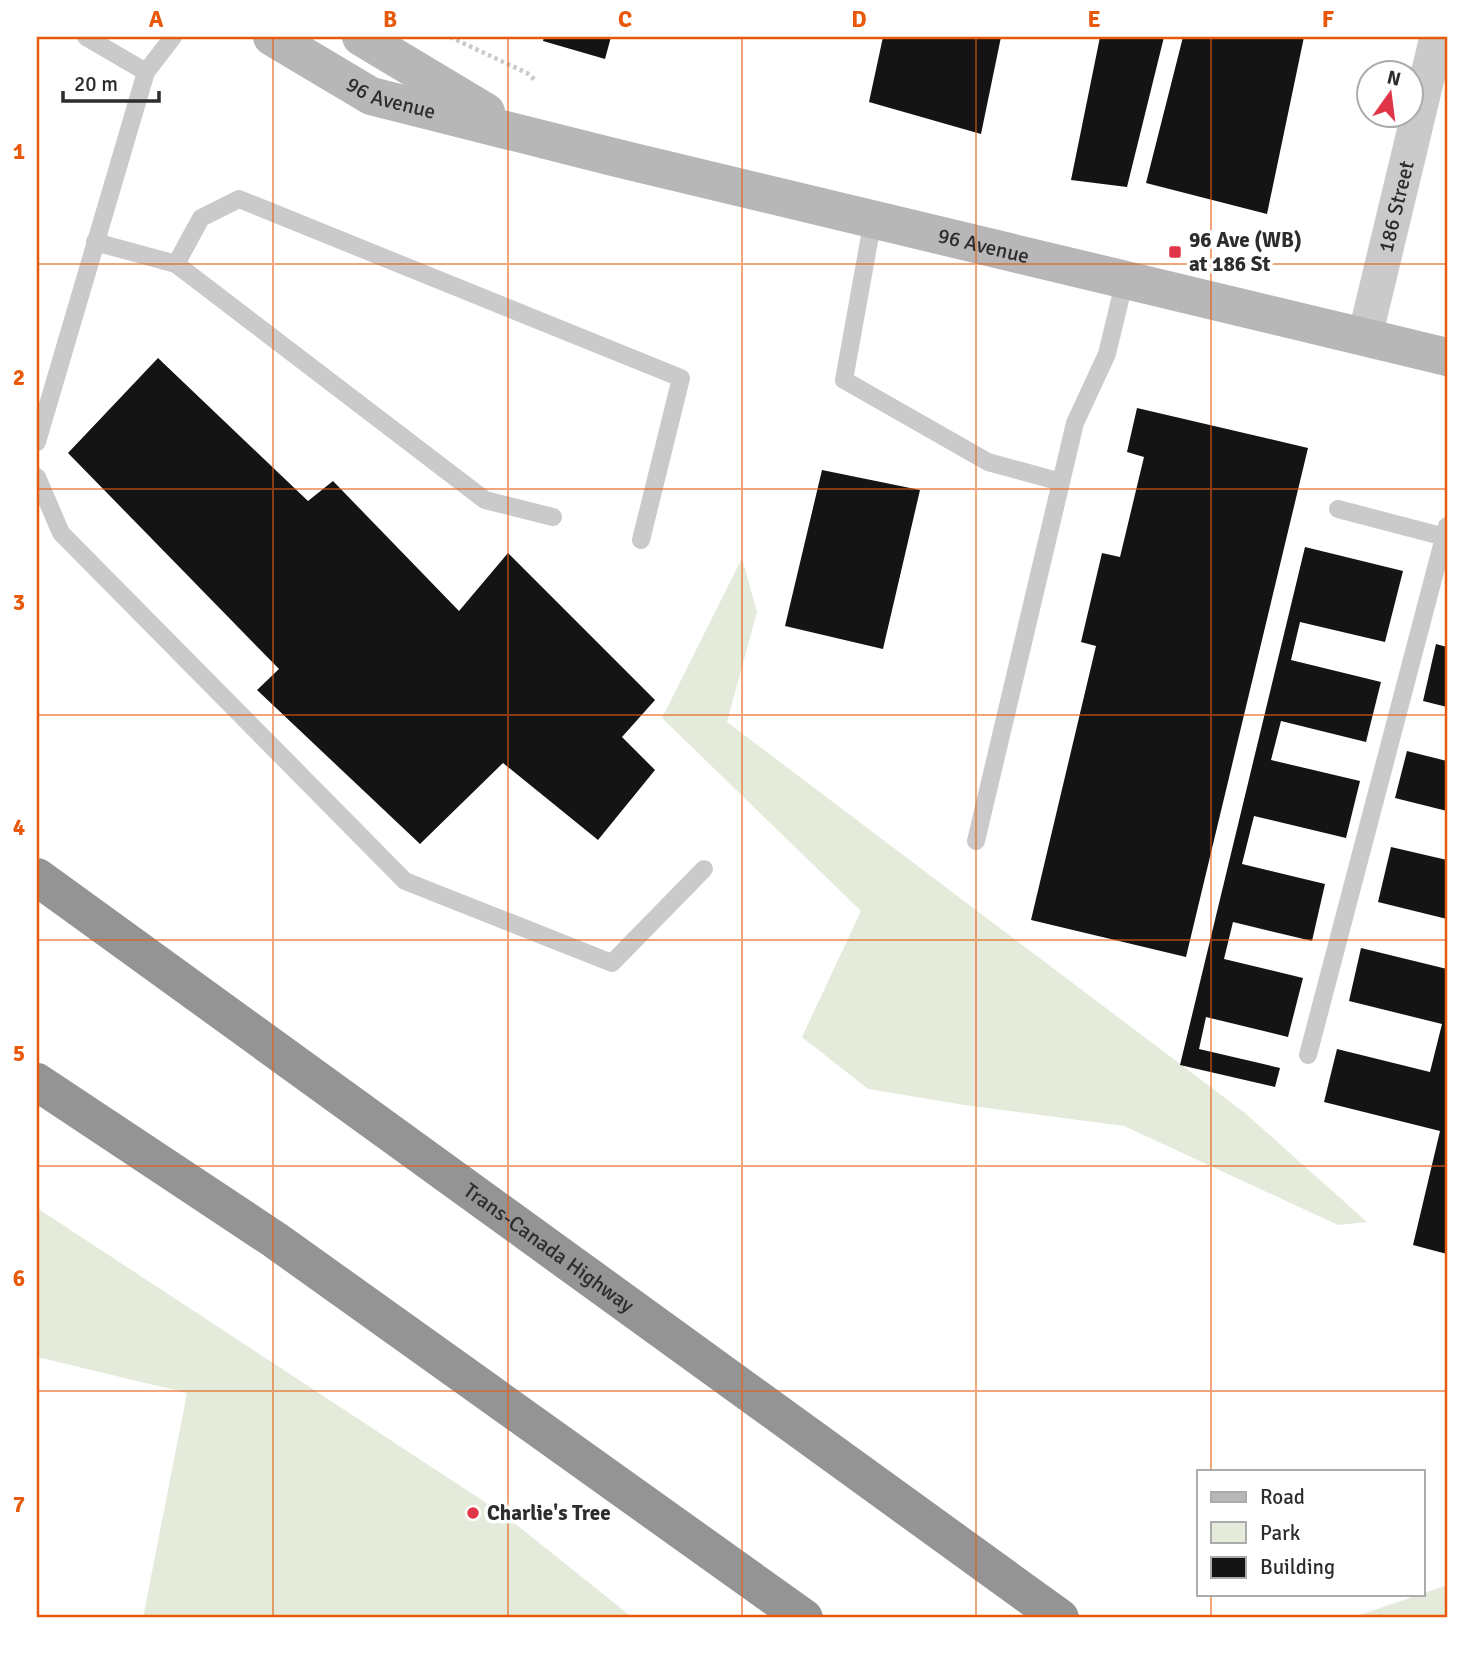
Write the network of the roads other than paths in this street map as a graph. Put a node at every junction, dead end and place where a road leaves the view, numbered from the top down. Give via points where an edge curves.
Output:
1 (86, 37) edge
2 (173, 37) edge
3 (272, 37) edge
4 (360, 37) edge
5 (1437, 37) edge
6 (146, 72) junction
7 (520, 133) junction
8 (873, 219) junction
9 (95, 242) junction
10 (176, 264) junction
11 (1125, 279) junction
12 (1365, 336) junction
13 (1447, 357) edge
14 (37, 442) edge
15 (37, 477) edge
16 (1061, 482) junction
17 (1338, 509) dead end
18 (553, 517) dead end
19 (1446, 531) edge
20 (641, 540) dead end
21 (976, 842) dead end
22 (704, 869) dead end
23 (37, 877) edge
24 (1308, 1055) dead end
25 (37, 1082) edge
26 (804, 1618) edge
27 (1059, 1618) edge

1 - 6 lane
2 - 6 lane
3 - 7 main road, 96 Avenue via 371,96
4 - 7 main road, 96 Avenue
5 - 12 street, 186 Street
6 - 9 lane
7 - 8 main road, 96 Avenue
8 - 11 main road, 96 Avenue
8 - 16 lane via 844,380 988,462
9 - 10 lane
9 - 14 lane
10 - 18 lane via 485,500
10 - 20 lane via 201,218 239,200 681,377
11 - 12 main road, 96 Avenue
11 - 16 lane via 1107,354 1074,423
12 - 13 main road, 96 Avenue
15 - 22 lane via 61,533 405,881 612,962
16 - 21 lane
17 - 19 lane
19 - 24 lane
23 - 27 highway, Trans-Canada Highway
25 - 26 highway via 275,1240

